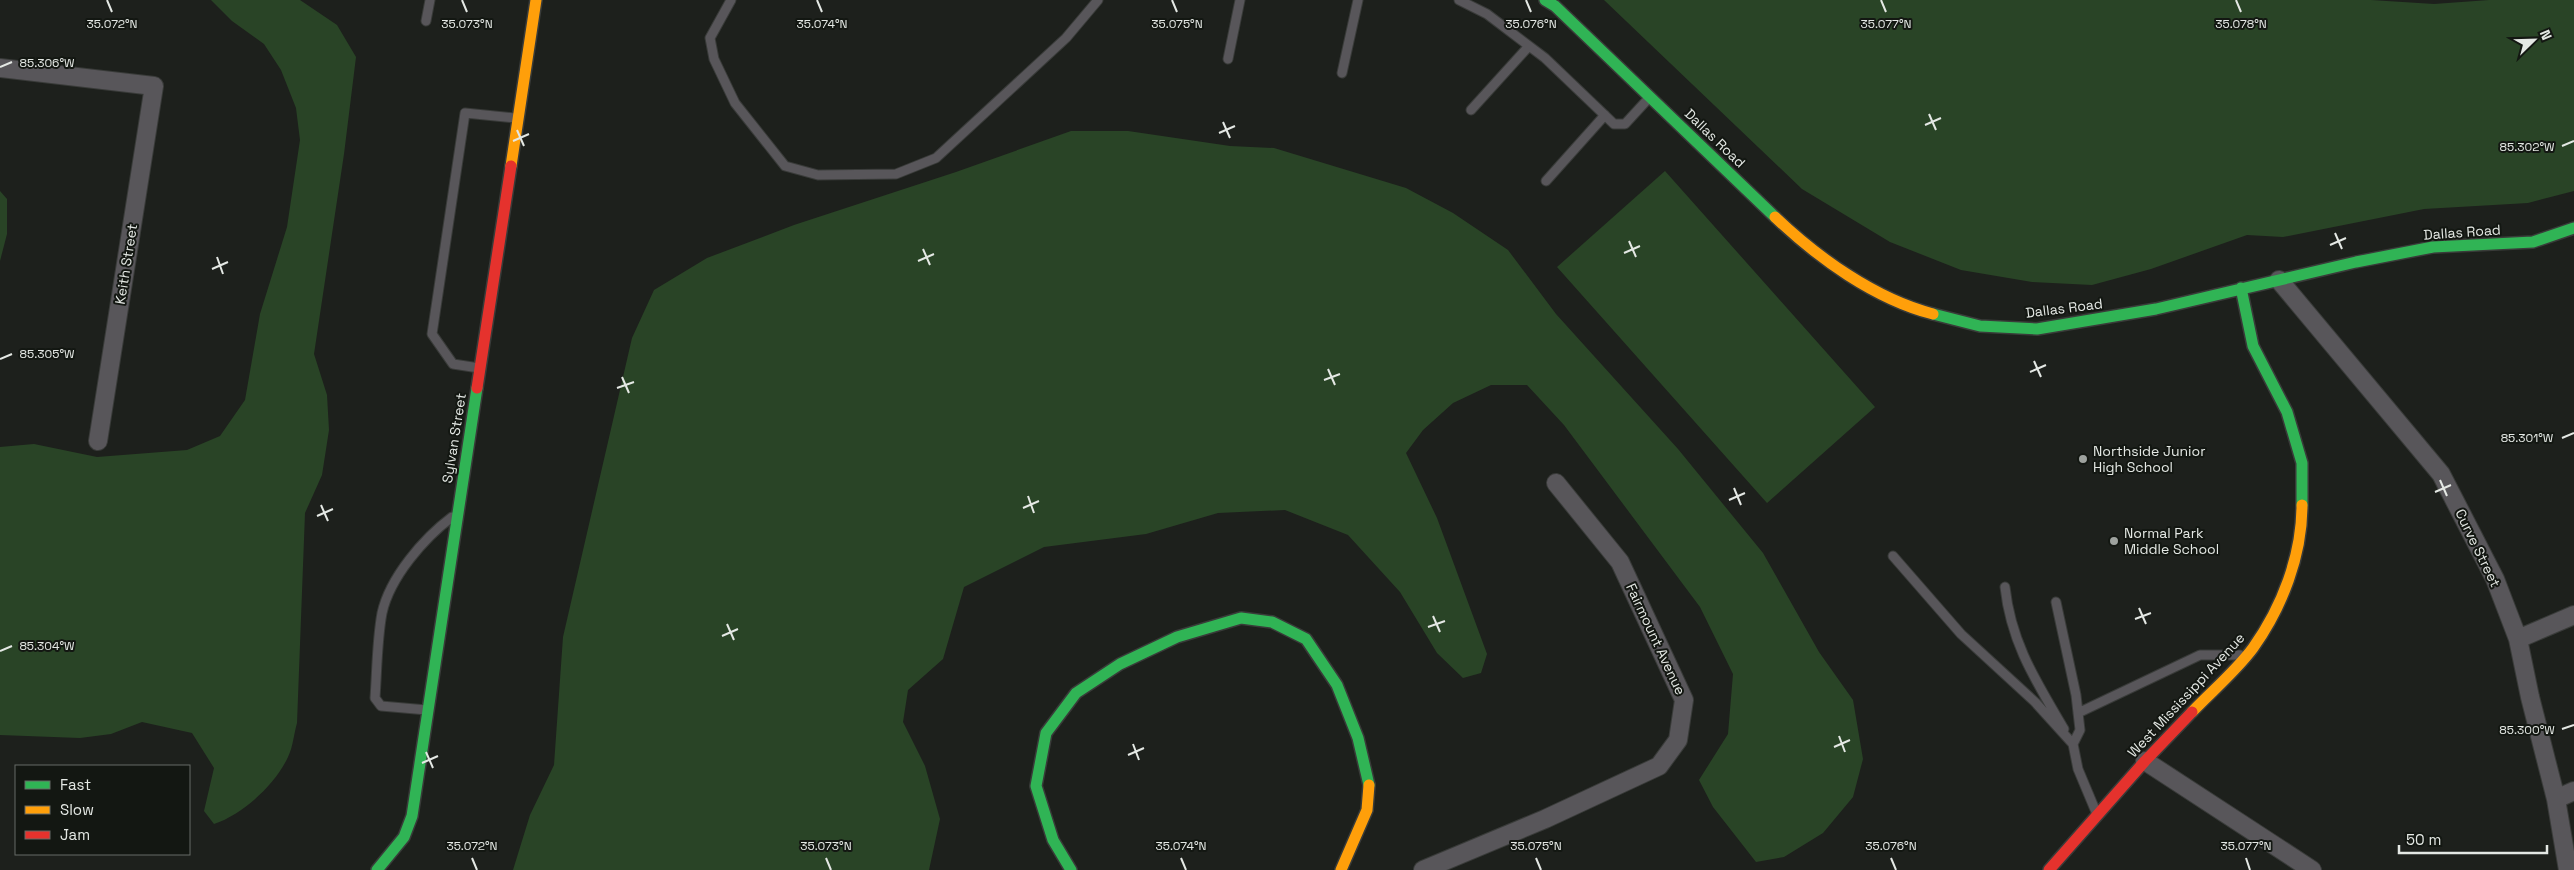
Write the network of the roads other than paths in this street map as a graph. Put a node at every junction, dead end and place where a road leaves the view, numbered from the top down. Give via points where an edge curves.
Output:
1 (430, 0) edge
2 (536, 0) edge
3 (731, 0) edge
4 (1098, 0) edge
5 (1240, 0) edge
6 (1358, 0) edge
7 (1459, 0) edge
8 (1545, 0) edge
9 (426, 21) dead end
10 (1529, 46) junction
11 (1228, 59) dead end
12 (0, 68) edge
13 (1342, 73) dead end
14 (1650, 97) junction
15 (1471, 110) dead end
16 (1605, 115) junction
17 (518, 118) junction
18 (1546, 181) dead end
19 (2574, 228) edge
20 (2280, 280) junction
21 (2241, 288) junction
22 (480, 368) junction
23 (98, 441) dead end
24 (1556, 483) dead end
25 (458, 512) junction
26 (1893, 556) dead end
27 (2005, 587) dead end
28 (2056, 602) dead end
29 (2574, 615) edge
30 (2518, 638) junction
31 (2246, 655) junction
32 (428, 710) junction
33 (2078, 713) junction
34 (2073, 744) junction
35 (2145, 760) junction
36 (2574, 791) edge
37 (2556, 799) junction
38 (2097, 815) junction
39 (376, 870) edge
40 (1072, 870) edge
41 (1341, 870) edge
42 (1423, 870) edge
43 (2049, 870) edge
44 (2312, 870) edge
45 (2568, 870) edge

1 - 9 lane
2 - 17 street, Sylvan Street
3 - 4 lane via 710,38 714,59 735,103 785,166 818,175 896,174 936,158 1066,38
5 - 11 lane
6 - 13 lane
7 - 10 lane via 1488,14
8 - 14 street, Dallas Road
10 - 15 lane
10 - 16 lane
12 - 23 street, Keith Street via 154,86
14 - 16 lane via 1625,124 1614,124
14 - 21 street, Dallas Road via 1797,238 1858,280 1910,308 1980,326 2037,329 2156,309
16 - 18 lane
17 - 22 street, Sylvan Street
17 - 22 lane via 465,113 463,123 432,334 453,364
19 - 20 street, Dallas Road via 2533,242 2433,247
20 - 21 street, Dallas Road
20 - 30 street, Curve Street via 2441,474 2495,579
21 - 31 street, West Mississippi Avenue via 2253,346 2287,412 2302,463 2302,518 2294,563 2281,601
22 - 25 street, Sylvan Street
24 - 42 street, Fairmount Avenue via 1620,562 1684,700 1678,740 1659,766 1545,819
25 - 32 street, Sylvan Street
25 - 32 lane via 430,534 391,588 382,612 375,698 381,706
26 - 34 lane via 1961,634 2034,702
27 - 34 lane via 2012,631 2030,670
28 - 33 lane
29 - 30 street
30 - 37 street, Curve Street
31 - 33 lane via 2200,655
31 - 35 street, West Mississippi Avenue
32 - 39 street, Sylvan Street via 412,816 404,837
33 - 34 lane via 2080,730
34 - 38 lane via 2078,769
35 - 38 street, West Mississippi Avenue
35 - 44 street
36 - 37 street
37 - 45 street, Curve Street
38 - 43 street, West Mississippi Avenue
40 - 41 street via 1053,840 1036,786 1046,733 1076,693 1120,664 1177,638 1241,618 1272,622 1306,639 1337,685 1358,738 1369,782 1367,810

